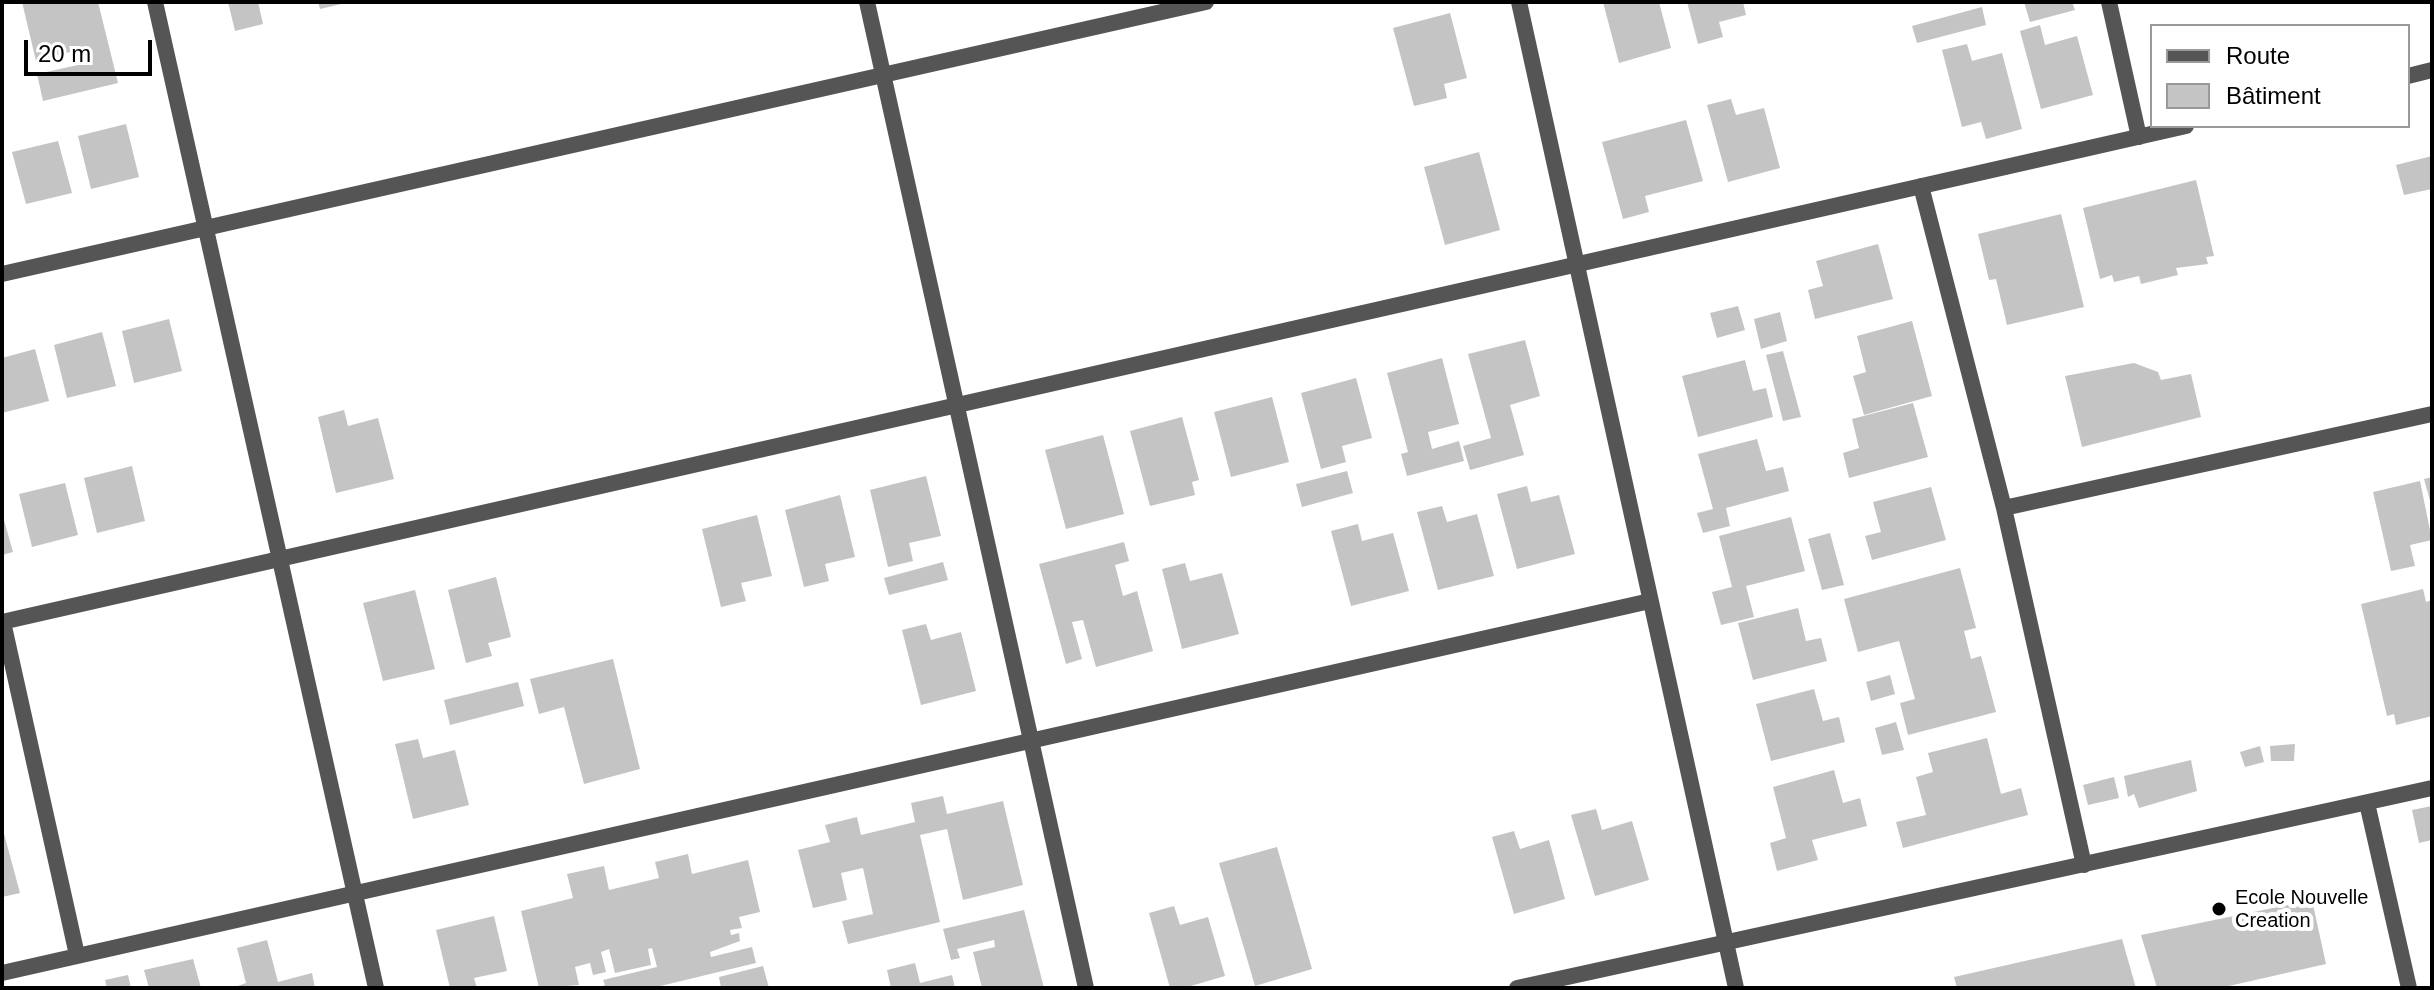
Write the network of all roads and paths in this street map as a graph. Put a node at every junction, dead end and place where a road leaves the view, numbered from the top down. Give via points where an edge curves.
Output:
1 (155, 2) edge
2 (867, 2) edge
3 (1206, 2) edge
4 (1519, 2) edge
5 (2109, 2) edge
6 (2432, 70) edge
7 (883, 74) junction
8 (2410, 76) edge
9 (2177, 128) edge
10 (2139, 137) junction
11 (1921, 186) junction
12 (206, 227) junction
13 (1576, 267) junction
14 (2, 274) edge
15 (956, 405) junction
16 (2432, 414) edge
17 (2004, 508) junction
18 (280, 558) junction
19 (1650, 601) junction
20 (2, 622) edge
21 (1031, 739) junction
22 (2432, 788) edge
23 (2367, 803) junction
24 (2084, 865) junction
25 (355, 892) junction
26 (1725, 940) junction
27 (77, 955) junction
28 (2, 973) edge
29 (376, 988) edge
30 (1086, 988) edge
31 (1517, 988) edge
32 (1736, 988) edge
33 (2409, 988) edge

1 - 12 street
2 - 7 street
3 - 7 street
4 - 13 street
5 - 10 street
6 - 8 street
7 - 12 street
7 - 15 street
9 - 10 street
10 - 11 street
11 - 13 street
11 - 17 street
12 - 14 street
12 - 18 street
13 - 15 street
13 - 19 street
15 - 18 street
15 - 21 street
16 - 17 street
17 - 24 street
18 - 20 street
18 - 25 street
19 - 21 street
19 - 26 street
20 - 27 street
21 - 25 street
21 - 30 street
22 - 23 street
23 - 24 street
23 - 33 street
24 - 26 street
25 - 27 street
25 - 29 street
26 - 31 street
26 - 32 street
27 - 28 street

